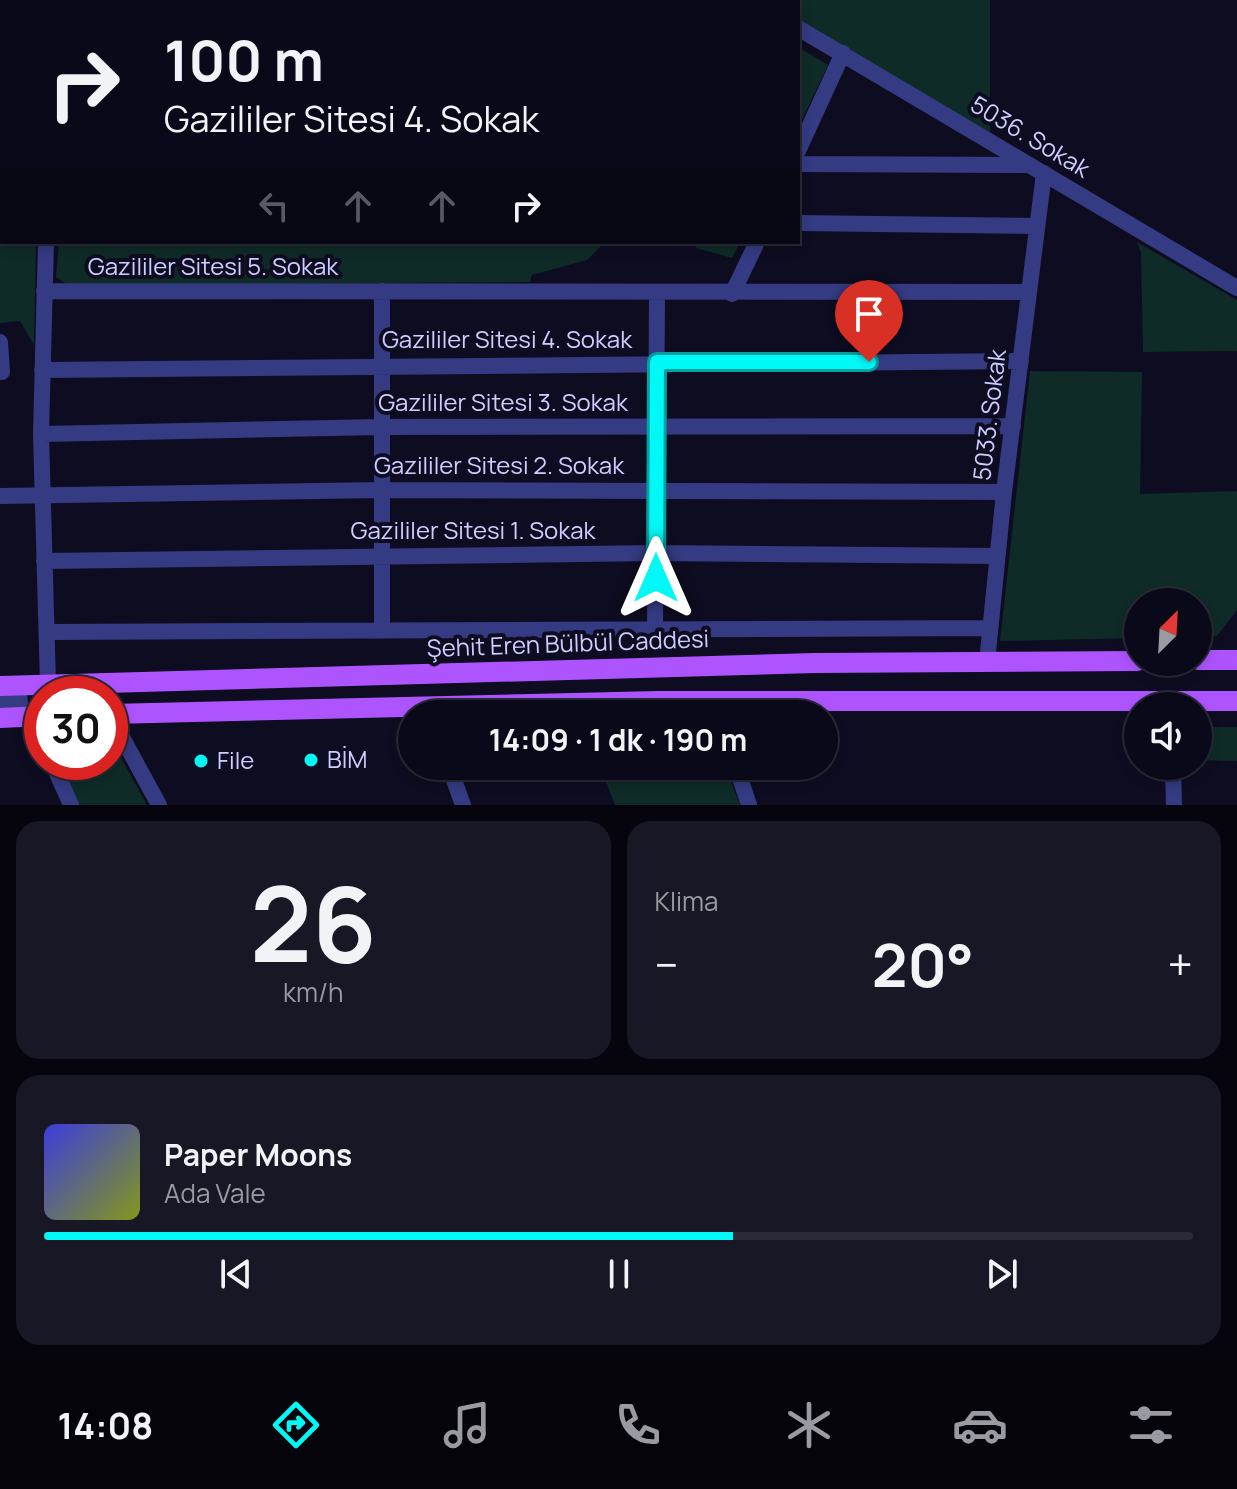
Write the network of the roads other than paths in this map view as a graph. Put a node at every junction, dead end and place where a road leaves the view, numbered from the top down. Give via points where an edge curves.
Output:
1 (800, 29) edge
2 (843, 53) junction
3 (800, 147) edge
4 (800, 164) edge
5 (1037, 169) junction
6 (800, 223) edge
7 (1037, 226) junction
8 (46, 244) edge
9 (756, 244) edge
10 (1237, 288) edge
11 (44, 291) junction
12 (382, 291) junction
13 (657, 292) junction
14 (1029, 292) junction
15 (732, 294) junction
16 (0, 342) edge
17 (1021, 361) junction
18 (657, 362) junction
19 (382, 365) junction
20 (42, 370) junction
21 (2, 372) dead end
22 (657, 426) junction
23 (1013, 426) junction
24 (380, 427) junction
25 (41, 434) junction
26 (656, 489) junction
27 (381, 490) junction
28 (1004, 492) junction
29 (43, 494) junction
30 (0, 496) edge
31 (656, 553) junction
32 (382, 555) junction
33 (997, 556) junction
34 (44, 561) junction
35 (382, 628) junction
36 (655, 628) junction
37 (990, 628) junction
38 (47, 632) junction
39 (1212, 660) edge
40 (1237, 660) edge
41 (1124, 661) edge
42 (987, 662) junction
43 (742, 665) junction
44 (50, 676) edge
45 (128, 686) edge
46 (24, 696) edge
47 (744, 700) edge
48 (1237, 701) edge
49 (1, 702) edge
50 (838, 702) edge
51 (1212, 702) edge
52 (1124, 704) edge
53 (24, 710) edge
54 (398, 710) edge
55 (128, 715) edge
56 (128, 748) edge
57 (60, 780) edge
58 (454, 780) edge
59 (741, 780) edge
60 (1173, 780) edge
61 (71, 805) edge
62 (159, 805) edge
63 (463, 805) edge
64 (749, 805) edge
65 (1174, 805) edge

1 - 2 street, 5036. Sokak
2 - 3 street
2 - 5 street, 5036. Sokak
4 - 5 street
5 - 7 street, 5033. Sokak
5 - 10 street, 5036. Sokak
6 - 7 street
7 - 14 street, 5033. Sokak
8 - 11 street
9 - 15 street
11 - 12 street, Gazililer Sitesi 5. Sokak
11 - 20 street
12 - 13 street, Gazililer Sitesi 5. Sokak
12 - 19 street
13 - 15 street, Gazililer Sitesi 5. Sokak
13 - 18 street
14 - 15 street, Gazililer Sitesi 5. Sokak
14 - 17 street, 5033. Sokak
16 - 21 street
17 - 18 street, Gazililer Sitesi 4. Sokak
17 - 23 street, 5033. Sokak
18 - 19 street, Gazililer Sitesi 4. Sokak
18 - 22 street
19 - 20 street, Gazililer Sitesi 4. Sokak
19 - 24 street
20 - 25 street
22 - 23 street, Gazililer Sitesi 3. Sokak
22 - 24 street, Gazililer Sitesi 3. Sokak
22 - 26 street
23 - 28 street, 5033. Sokak
24 - 25 street, Gazililer Sitesi 3. Sokak
24 - 27 street
25 - 29 street
26 - 27 street, Gazililer Sitesi 2. Sokak
26 - 28 street, Gazililer Sitesi 2. Sokak
26 - 31 street
27 - 29 street, Gazililer Sitesi 2. Sokak
27 - 32 street
28 - 33 street, 5033. Sokak
29 - 30 street, Gazililer Sitesi 2. Sokak
29 - 34 street
31 - 32 street, Gazililer Sitesi 1. Sokak
31 - 33 street, Gazililer Sitesi 1. Sokak
31 - 36 street
32 - 34 street, Gazililer Sitesi 1. Sokak
32 - 35 street
33 - 37 street, 5033. Sokak
34 - 38 street
35 - 36 street
35 - 38 street
36 - 37 street
37 - 42 street, 5033. Sokak
38 - 44 street
39 - 40 main road
41 - 42 main road, Şehit Eren Bülbül Caddesi
42 - 43 main road, Şehit Eren Bülbül Caddesi
43 - 45 main road, Şehit Eren Bülbül Caddesi
43 - 47 main road
46 - 49 main road, Şehit Eren Bülbül Caddesi
48 - 51 main road
49 - 53 main road, Şehit Eren Bülbül Caddesi
50 - 52 main road
54 - 55 main road
56 - 62 street
57 - 61 street
58 - 63 street
59 - 64 street
60 - 65 street

